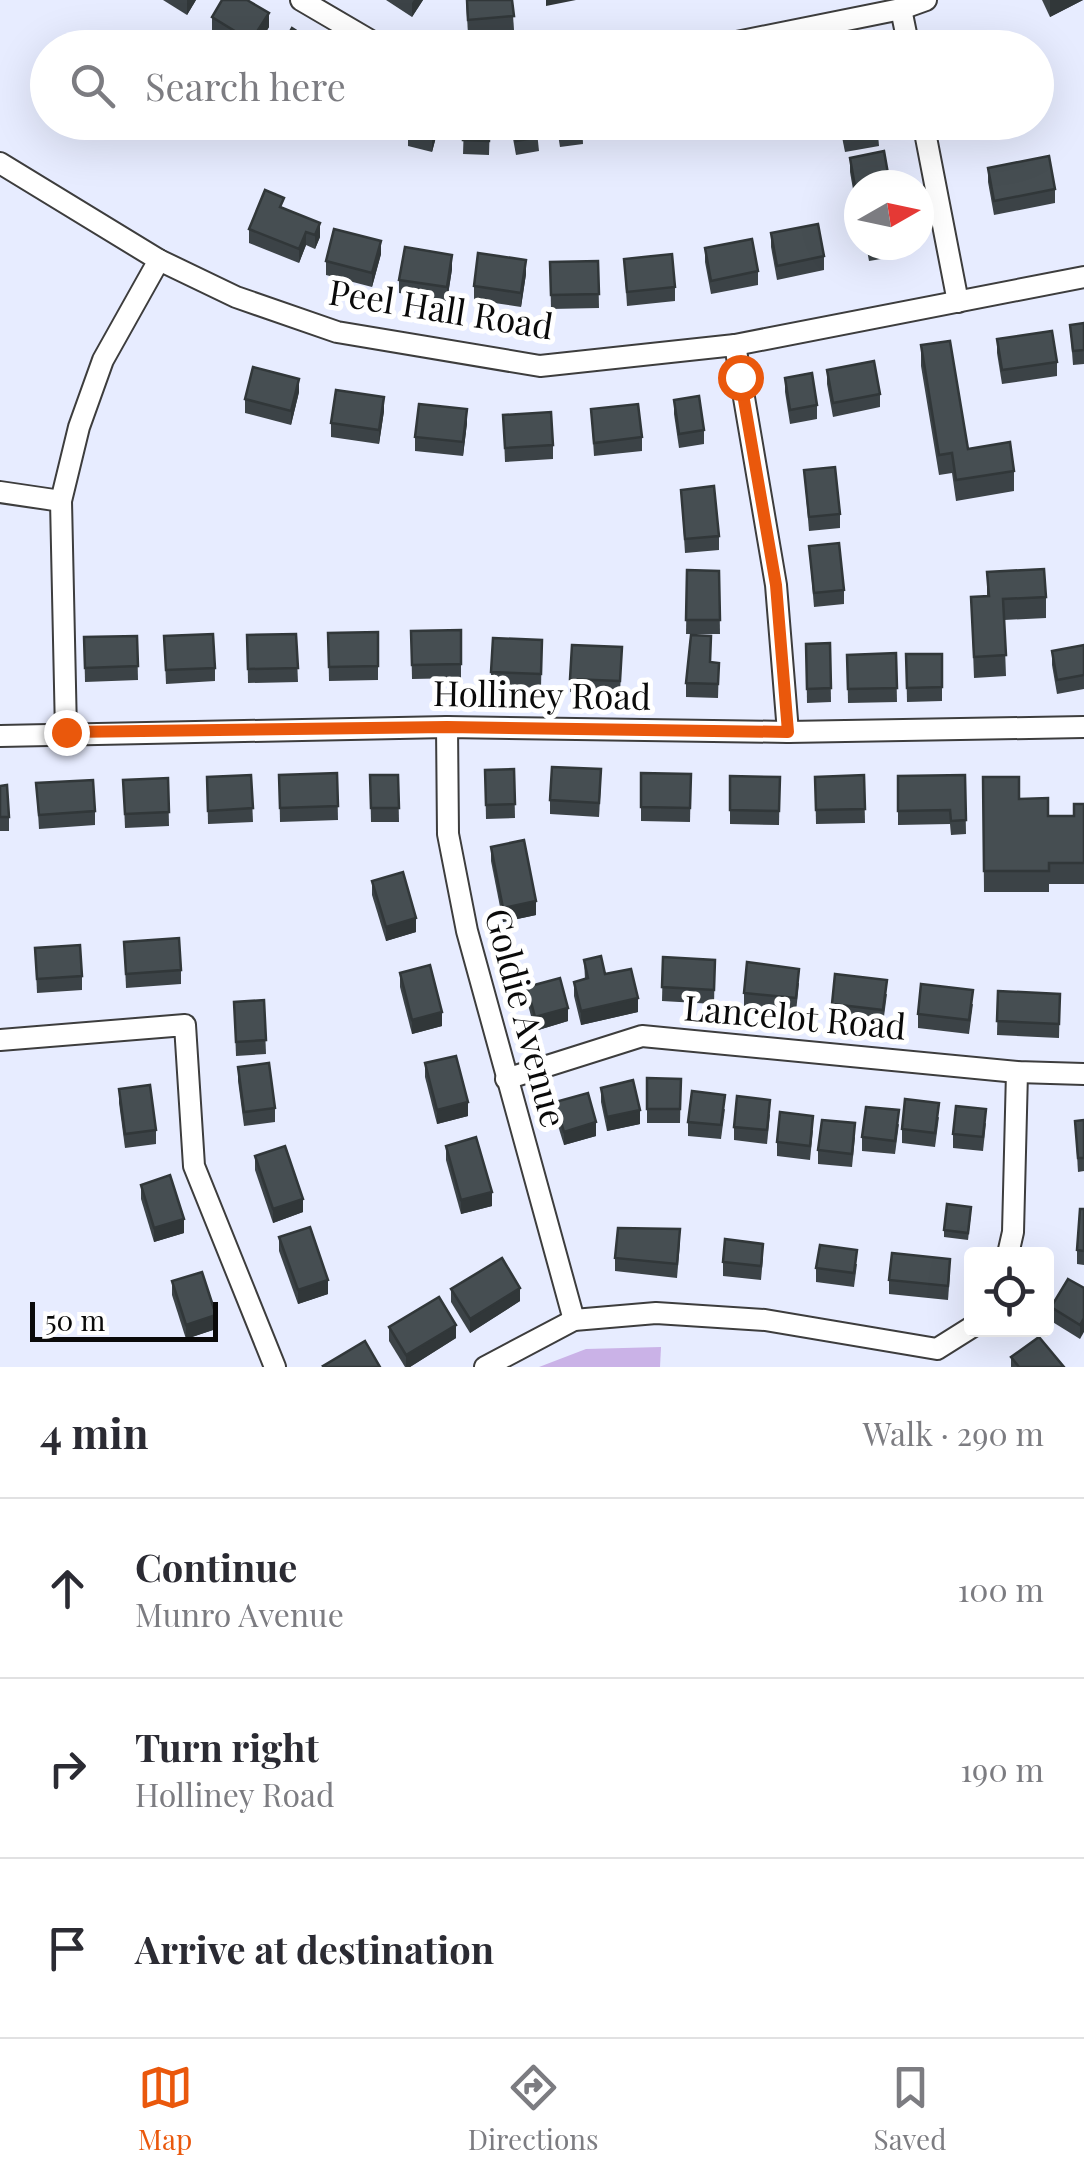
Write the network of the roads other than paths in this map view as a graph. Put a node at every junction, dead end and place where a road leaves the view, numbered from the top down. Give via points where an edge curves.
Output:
1 (301, 0) edge
2 (926, 0) edge
3 (901, 10) junction
4 (352, 30) edge
5 (799, 30) edge
6 (905, 30) edge
7 (927, 140) edge
8 (0, 163) edge
9 (159, 260) junction
10 (1084, 277) edge
11 (958, 302) junction
12 (735, 345) junction
13 (0, 492) edge
14 (61, 501) junction
15 (447, 727) junction
16 (1084, 727) edge
17 (66, 732) junction
18 (788, 732) junction
19 (0, 736) edge
20 (0, 1040) edge
21 (1017, 1072) junction
22 (1084, 1074) edge
23 (506, 1079) junction
24 (1010, 1247) edge
25 (574, 1320) junction
26 (964, 1333) edge
27 (275, 1367) edge
28 (485, 1367) edge

1 - 4 street
2 - 3 street
3 - 5 street
3 - 6 street
7 - 11 street
8 - 9 street, Peel Hall Road
9 - 12 street, Peel Hall Road via 236,297 337,332 540,366
9 - 14 street via 103,360
10 - 11 street, Peel Hall Road
11 - 12 street, Peel Hall Road
12 - 18 street via 776,585
13 - 14 street
14 - 17 street
15 - 17 street, Holliney Road
15 - 18 street, Holliney Road
15 - 23 street, Goldie Avenue via 448,834
16 - 18 street, Holliney Road
17 - 19 street, Holliney Road
20 - 27 street via 185,1024 194,1166
21 - 22 street, Lancelot Road
21 - 23 street, Lancelot Road via 642,1036
21 - 24 street
23 - 25 street, Goldie Avenue
25 - 26 street via 656,1313 765,1320 937,1349
25 - 28 street

